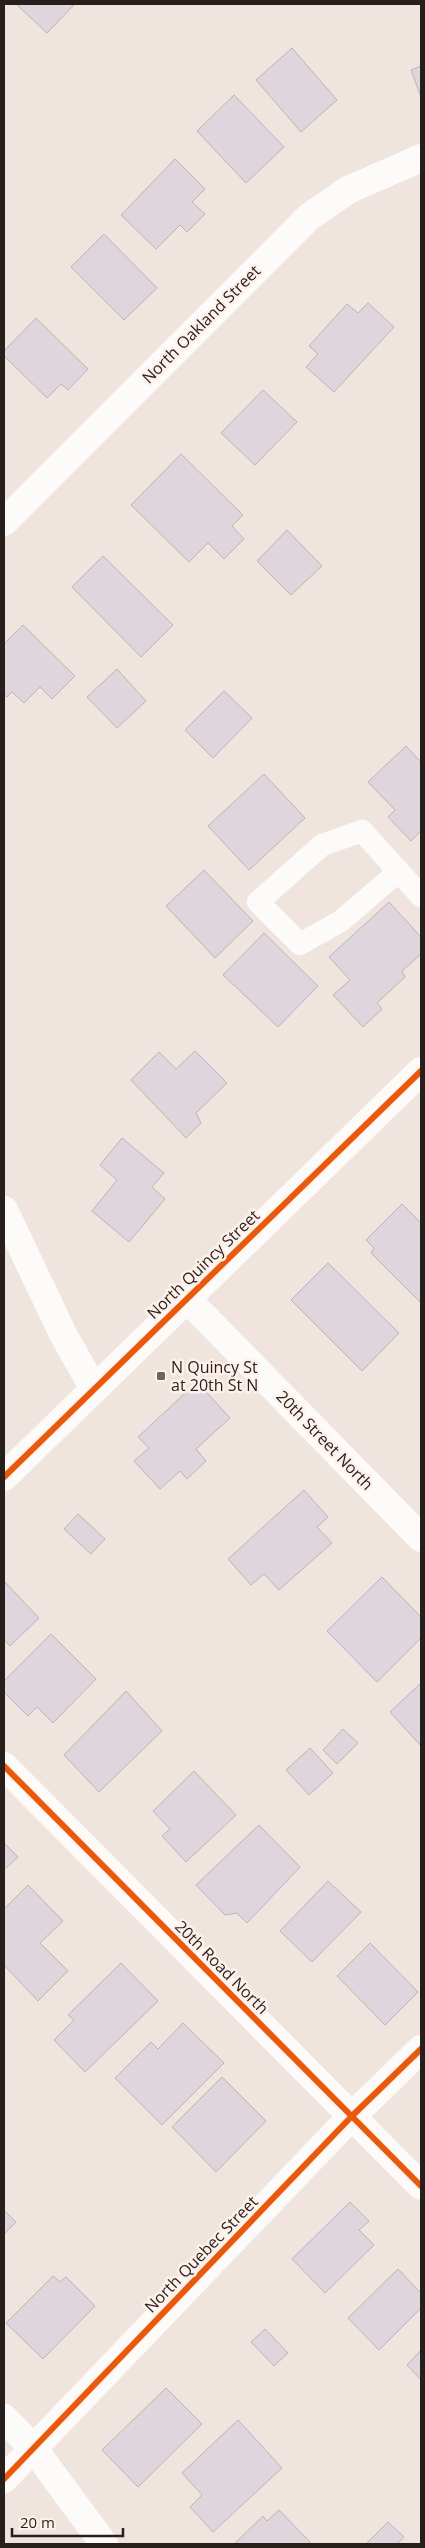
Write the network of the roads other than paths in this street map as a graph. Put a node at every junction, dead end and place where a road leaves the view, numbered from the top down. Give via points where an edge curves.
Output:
1 (421, 158) edge
2 (4, 522) edge
3 (399, 871) junction
4 (421, 896) edge
5 (421, 1071) edge
6 (4, 1210) edge
7 (187, 1299) junction
8 (94, 1389) junction
9 (4, 1477) edge
10 (421, 1538) edge
11 (4, 1766) edge
12 (421, 2049) edge
13 (352, 2117) junction
14 (421, 2186) edge
15 (4, 2418) edge
16 (34, 2449) junction
17 (4, 2479) edge
18 (104, 2544) edge

1 - 2 street, North Oakland Street via 348,190 309,217
3 - 3 lane via 362,831 322,845 258,902 300,944 341,921
3 - 4 lane
5 - 7 street, North Quincy Street
6 - 8 street via 63,1334
7 - 8 street, North Quincy Street
7 - 10 street, 20th Street North
8 - 9 street, North Quincy Street
11 - 13 street, 20th Road North
12 - 13 street, North Quebec Street
13 - 14 street, 20th Road North
13 - 16 street, North Quebec Street
15 - 16 street
16 - 17 street, North Quebec Street
16 - 18 street

